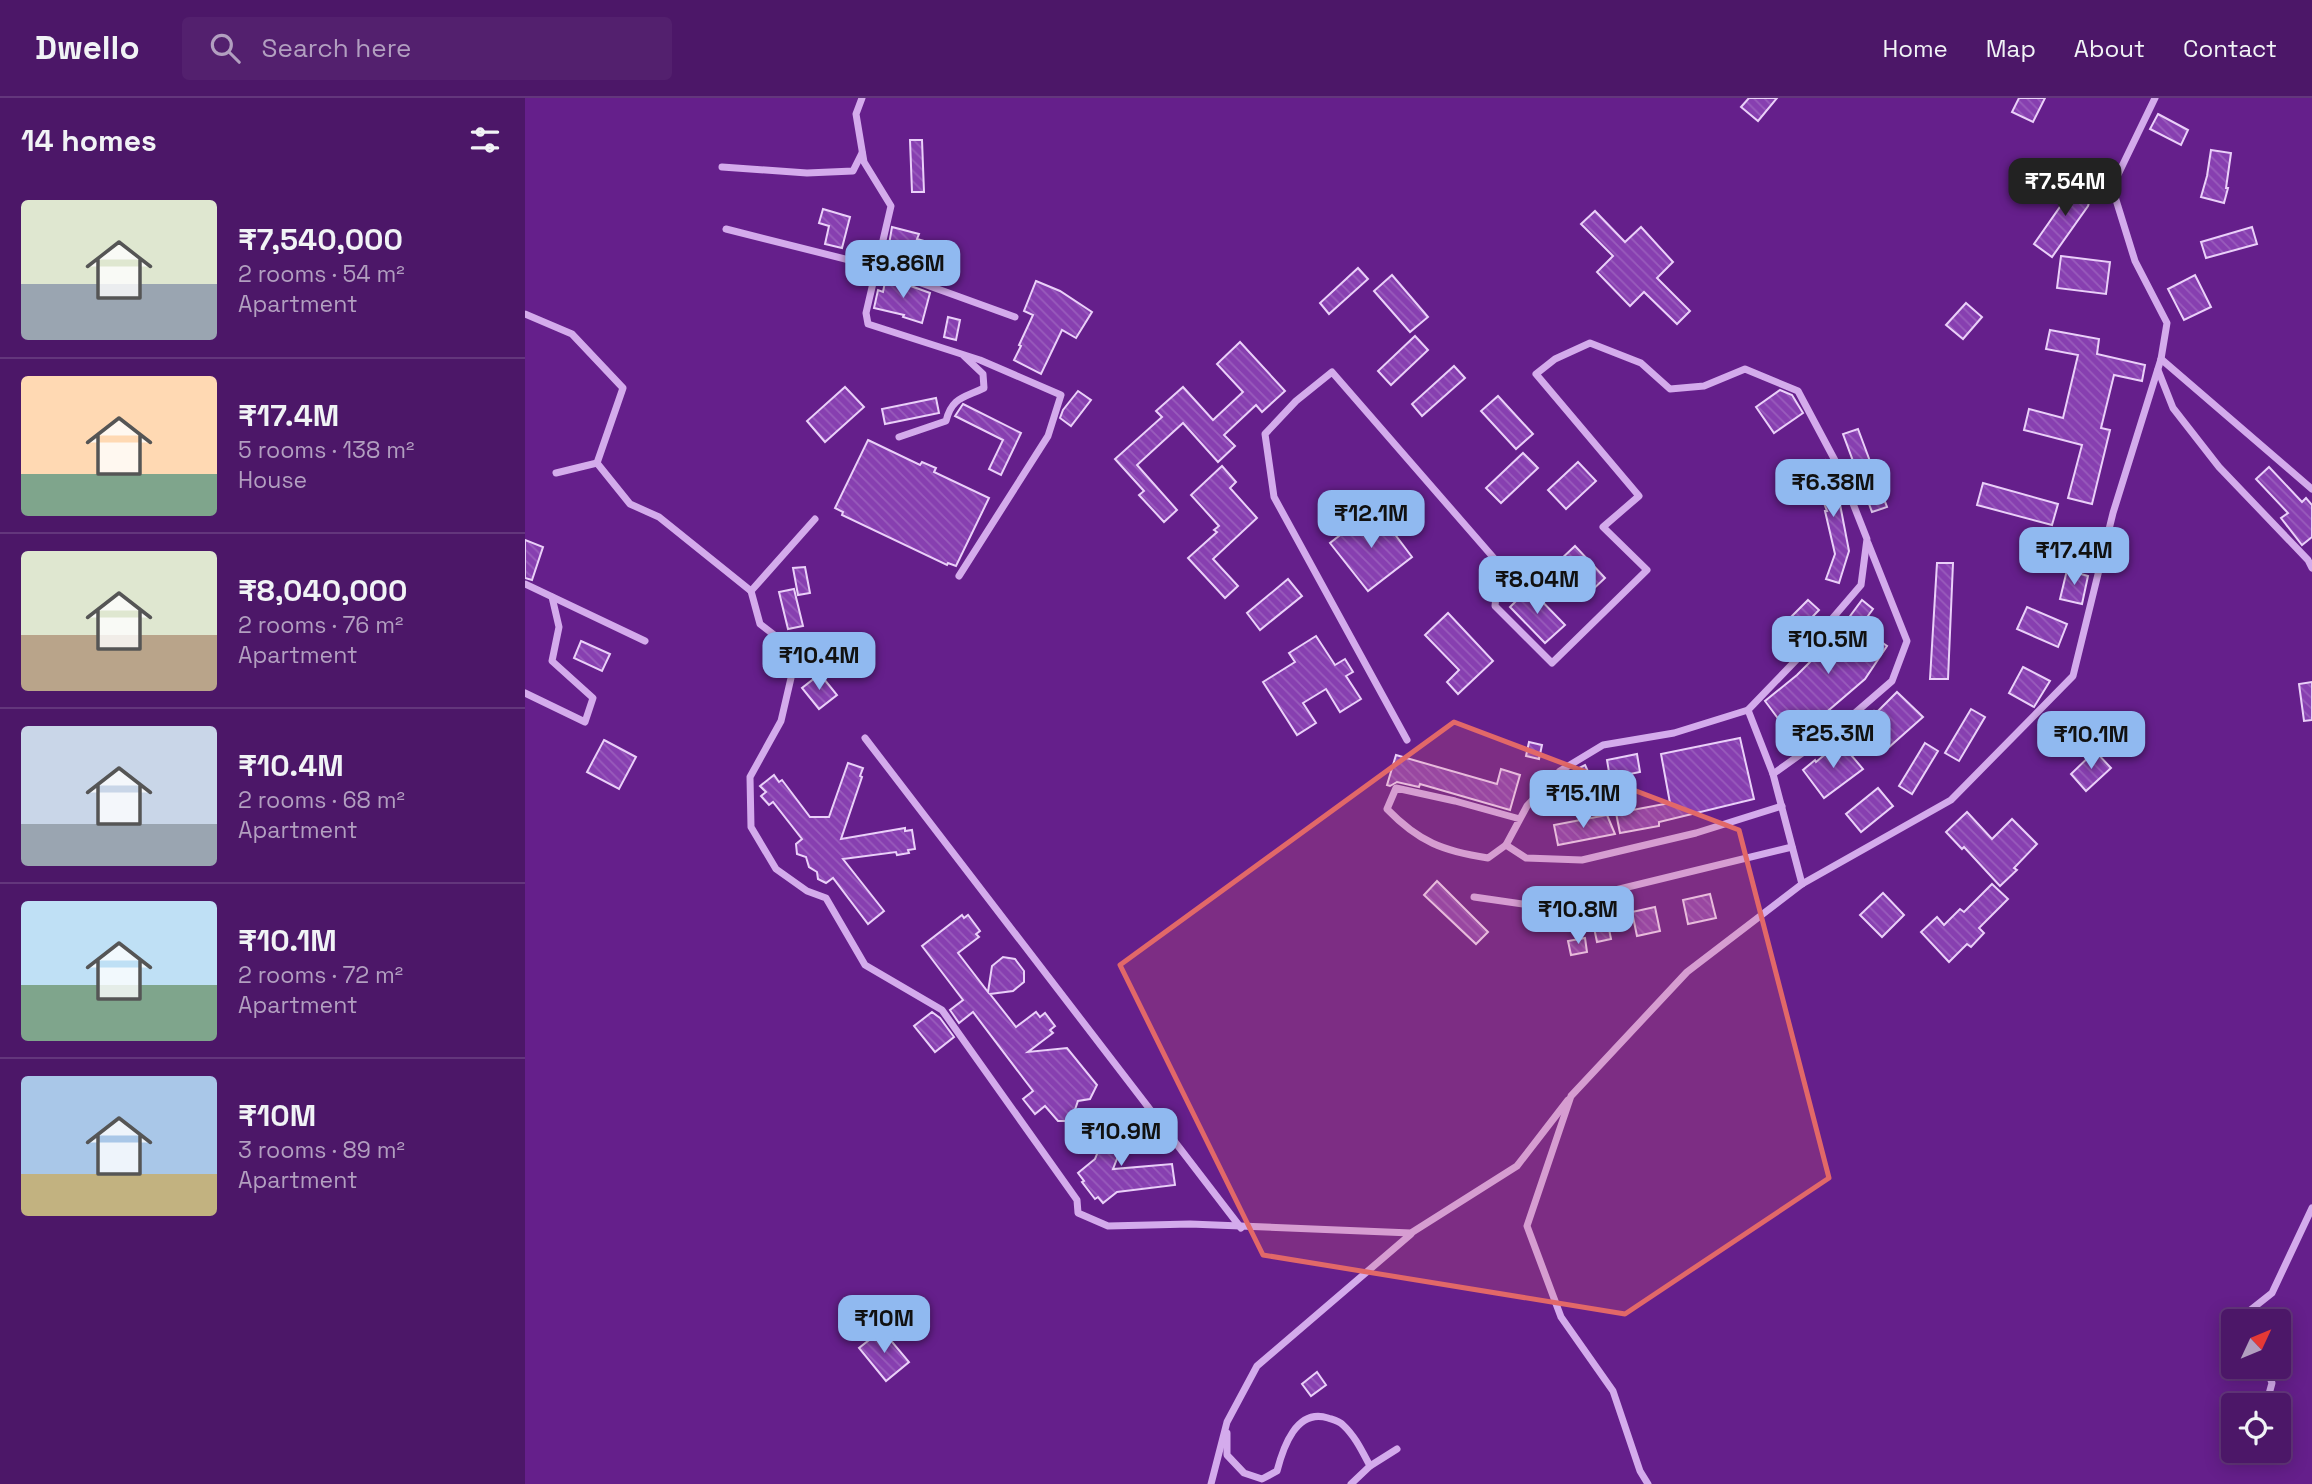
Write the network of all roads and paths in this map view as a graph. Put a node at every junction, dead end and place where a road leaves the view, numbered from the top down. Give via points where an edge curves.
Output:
1 (862, 98) edge
2 (2155, 98) edge
3 (863, 152) junction
4 (722, 167) dead end
5 (726, 229) dead end
6 (877, 267) junction
7 (525, 314) edge
8 (1015, 317) dead end
9 (961, 353) junction
10 (2161, 359) junction
11 (2158, 370) junction
12 (899, 438) dead end
13 (597, 463) junction
14 (556, 473) dead end
15 (2312, 489) edge
16 (815, 519) dead end
17 (1867, 539) junction
18 (2312, 568) edge
19 (959, 576) dead end
20 (525, 584) edge
21 (751, 591) junction
22 (552, 597) junction
23 (645, 641) dead end
24 (525, 693) edge
25 (1748, 710) junction
26 (866, 738) dead end
27 (1407, 740) dead end
28 (1773, 774) junction
29 (1781, 806) junction
30 (1520, 819) junction
31 (1506, 845) junction
32 (1792, 847) junction
33 (1802, 884) junction
34 (1474, 897) dead end
35 (1571, 1096) junction
36 (2312, 1208) edge
37 (1241, 1228) junction
38 (1411, 1233) junction
39 (2252, 1309) edge
40 (1227, 1422) junction
41 (1397, 1449) dead end
42 (1370, 1466) junction
43 (1212, 1484) edge
44 (1351, 1484) edge
45 (1648, 1484) edge

1 - 3 street via 856,114
2 - 10 street via 2112,187 2135,261 2167,323
3 - 4 street via 853,171
3 - 6 street via 864,162 891,206
5 - 6 street
6 - 8 street
6 - 9 street via 866,313 868,324
7 - 13 street via 572,334 623,388
9 - 12 street via 983,374 984,388 959,397 946,421
9 - 19 street via 1061,395 1048,436
10 - 11 street
10 - 15 street
11 - 18 street via 2173,408 2218,467
11 - 33 street via 2113,513 2073,676 1951,800
13 - 14 street
13 - 21 street via 630,504 659,517
16 - 21 street
17 - 25 street via 1861,585
17 - 27 street via 1839,468 1798,391 1745,369 1704,386 1670,389 1641,363 1590,343 1555,359 1536,374 1639,496 1603,527 1647,570 1552,663 1495,606 1499,564 1332,372 1265,434 1274,497
17 - 28 street via 1907,641 1892,681
20 - 22 street
21 - 37 street via 760,624 786,644 792,678 781,721 750,777 751,827 776,869 826,898 865,965 942,1010 1077,1200 1078,1213 1108,1226
22 - 23 street
22 - 24 street via 559,627 552,661 593,698 585,722
25 - 28 street
25 - 30 street via 1674,733 1603,745 1560,771
26 - 37 street
28 - 29 street
29 - 31 street via 1696,833 1581,860 1526,858
29 - 32 street
30 - 31 street
30 - 31 street via 1396,788 1387,809 1406,829 1451,852 1488,858
32 - 33 street
32 - 34 street via 1599,894 1558,909
33 - 35 street via 1687,972
35 - 38 street via 1517,1166
35 - 45 street via 1527,1226 1561,1317 1613,1391
36 - 39 street via 2272,1293
37 - 38 street
38 - 40 street via 1257,1366
40 - 42 street via 1227,1455 1244,1473 1262,1479 1277,1471 1290,1434 1305,1420 1322,1416 1340,1422
40 - 43 street
41 - 42 street
42 - 44 street

